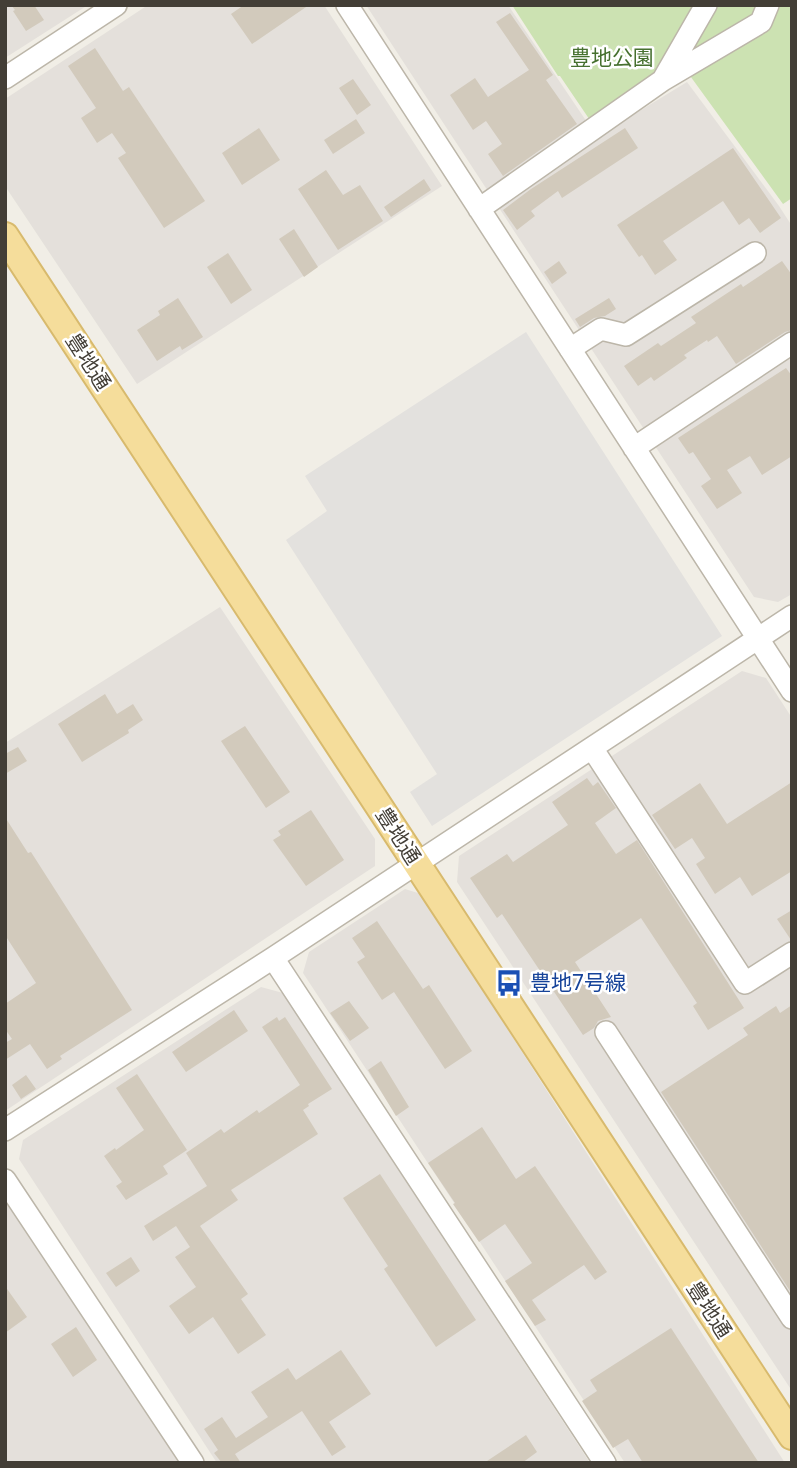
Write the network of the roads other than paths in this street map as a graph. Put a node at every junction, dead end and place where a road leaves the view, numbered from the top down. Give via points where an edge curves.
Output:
1 (116, 5) edge
2 (347, 5) edge
3 (706, 5) edge
4 (768, 5) edge
5 (5, 78) edge
6 (663, 80) junction
7 (479, 209) junction
8 (5, 236) edge
9 (755, 253) dead end
10 (792, 343) edge
11 (570, 349) junction
12 (634, 448) junction
13 (792, 616) edge
14 (757, 638) junction
15 (792, 691) edge
16 (592, 748) junction
17 (417, 864) junction
18 (792, 953) edge
19 (273, 958) junction
20 (606, 1032) dead end
21 (5, 1130) edge
22 (5, 1180) edge
23 (792, 1318) edge
24 (792, 1436) edge
25 (193, 1463) edge
26 (605, 1463) edge

1 - 5 street
2 - 7 street
3 - 6 street
4 - 6 street via 761,22
6 - 7 street
7 - 11 street
8 - 17 main road, 豊地通
9 - 11 street via 626,335 601,329
10 - 12 street
11 - 12 street
12 - 14 street
13 - 14 street
14 - 15 street
14 - 16 street
16 - 17 street
16 - 18 street via 745,983
17 - 19 street
17 - 24 main road, 豊地通
19 - 21 street
19 - 26 street
20 - 23 street
22 - 25 street

